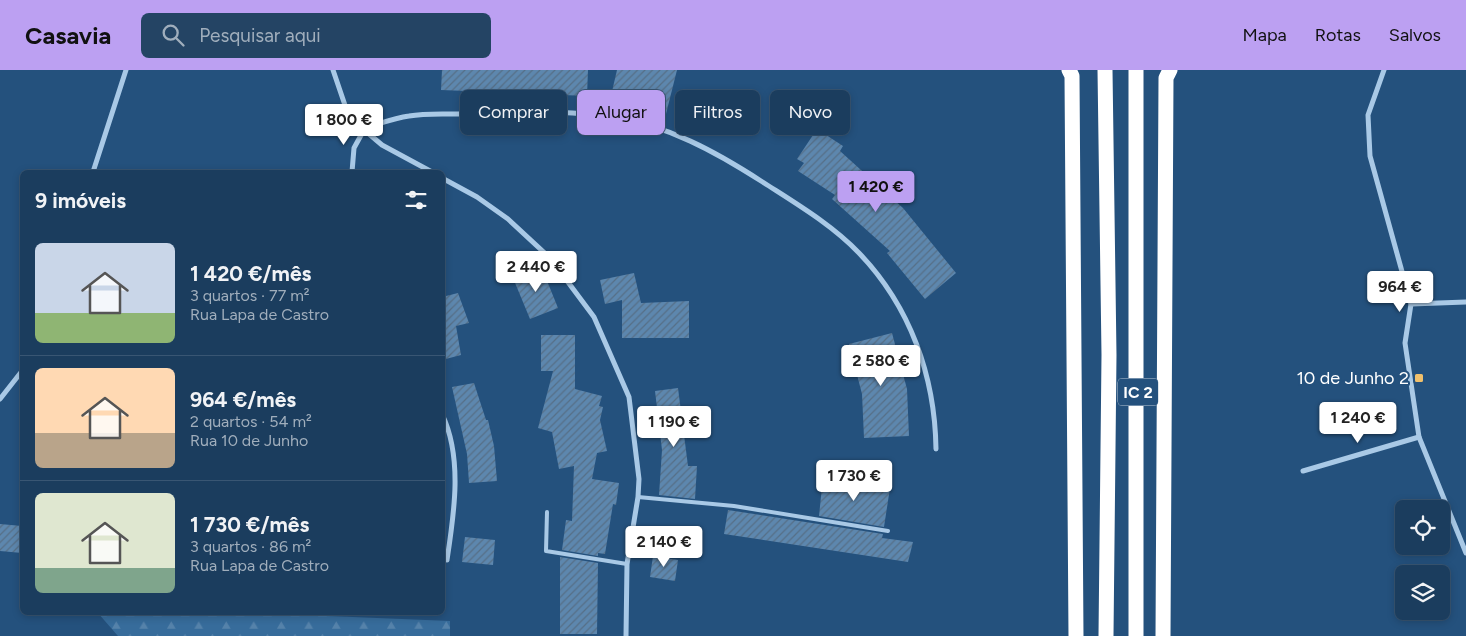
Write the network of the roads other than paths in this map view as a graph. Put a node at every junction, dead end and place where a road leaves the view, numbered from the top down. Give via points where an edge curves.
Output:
1 (126, 70) edge
2 (332, 70) edge
3 (1069, 70) edge
4 (1105, 70) edge
5 (1136, 70) edge
6 (1170, 70) edge
7 (1384, 70) edge
8 (365, 128) junction
9 (94, 170) edge
10 (352, 170) edge
11 (428, 170) edge
12 (445, 180) edge
13 (1466, 302) edge
14 (1411, 304) junction
15 (20, 374) edge
16 (0, 399) edge
17 (445, 421) edge
18 (1419, 437) junction
19 (936, 449) dead end
20 (1303, 471) dead end
21 (638, 497) junction
22 (547, 512) dead end
23 (888, 532) dead end
24 (1466, 554) edge
25 (447, 560) dead end
26 (627, 564) junction
27 (626, 636) edge
28 (1076, 636) edge
29 (1106, 636) edge
30 (1136, 636) edge
31 (1163, 636) edge

1 - 9 street
2 - 8 street via 349,116
3 - 28 highway via 1072,86
4 - 29 highway, IC 2 via 1109,355
5 - 30 highway, IC 2
6 - 31 highway via 1166,78
7 - 14 street via 1368,115 1370,156
8 - 10 street via 354,148
8 - 11 street via 382,145
8 - 19 street via 409,116 512,111 614,117 674,133 728,160 814,216 858,252 889,290 912,334 927,373 935,416
12 - 21 street via 508,219 550,258 594,316 629,396 639,479
13 - 14 street
14 - 18 street via 1405,344
15 - 16 street
17 - 25 street via 451,434 454,472 454,513
18 - 20 street
18 - 24 street
21 - 23 lane via 734,506
21 - 26 street
22 - 26 lane via 546,551
26 - 27 street

